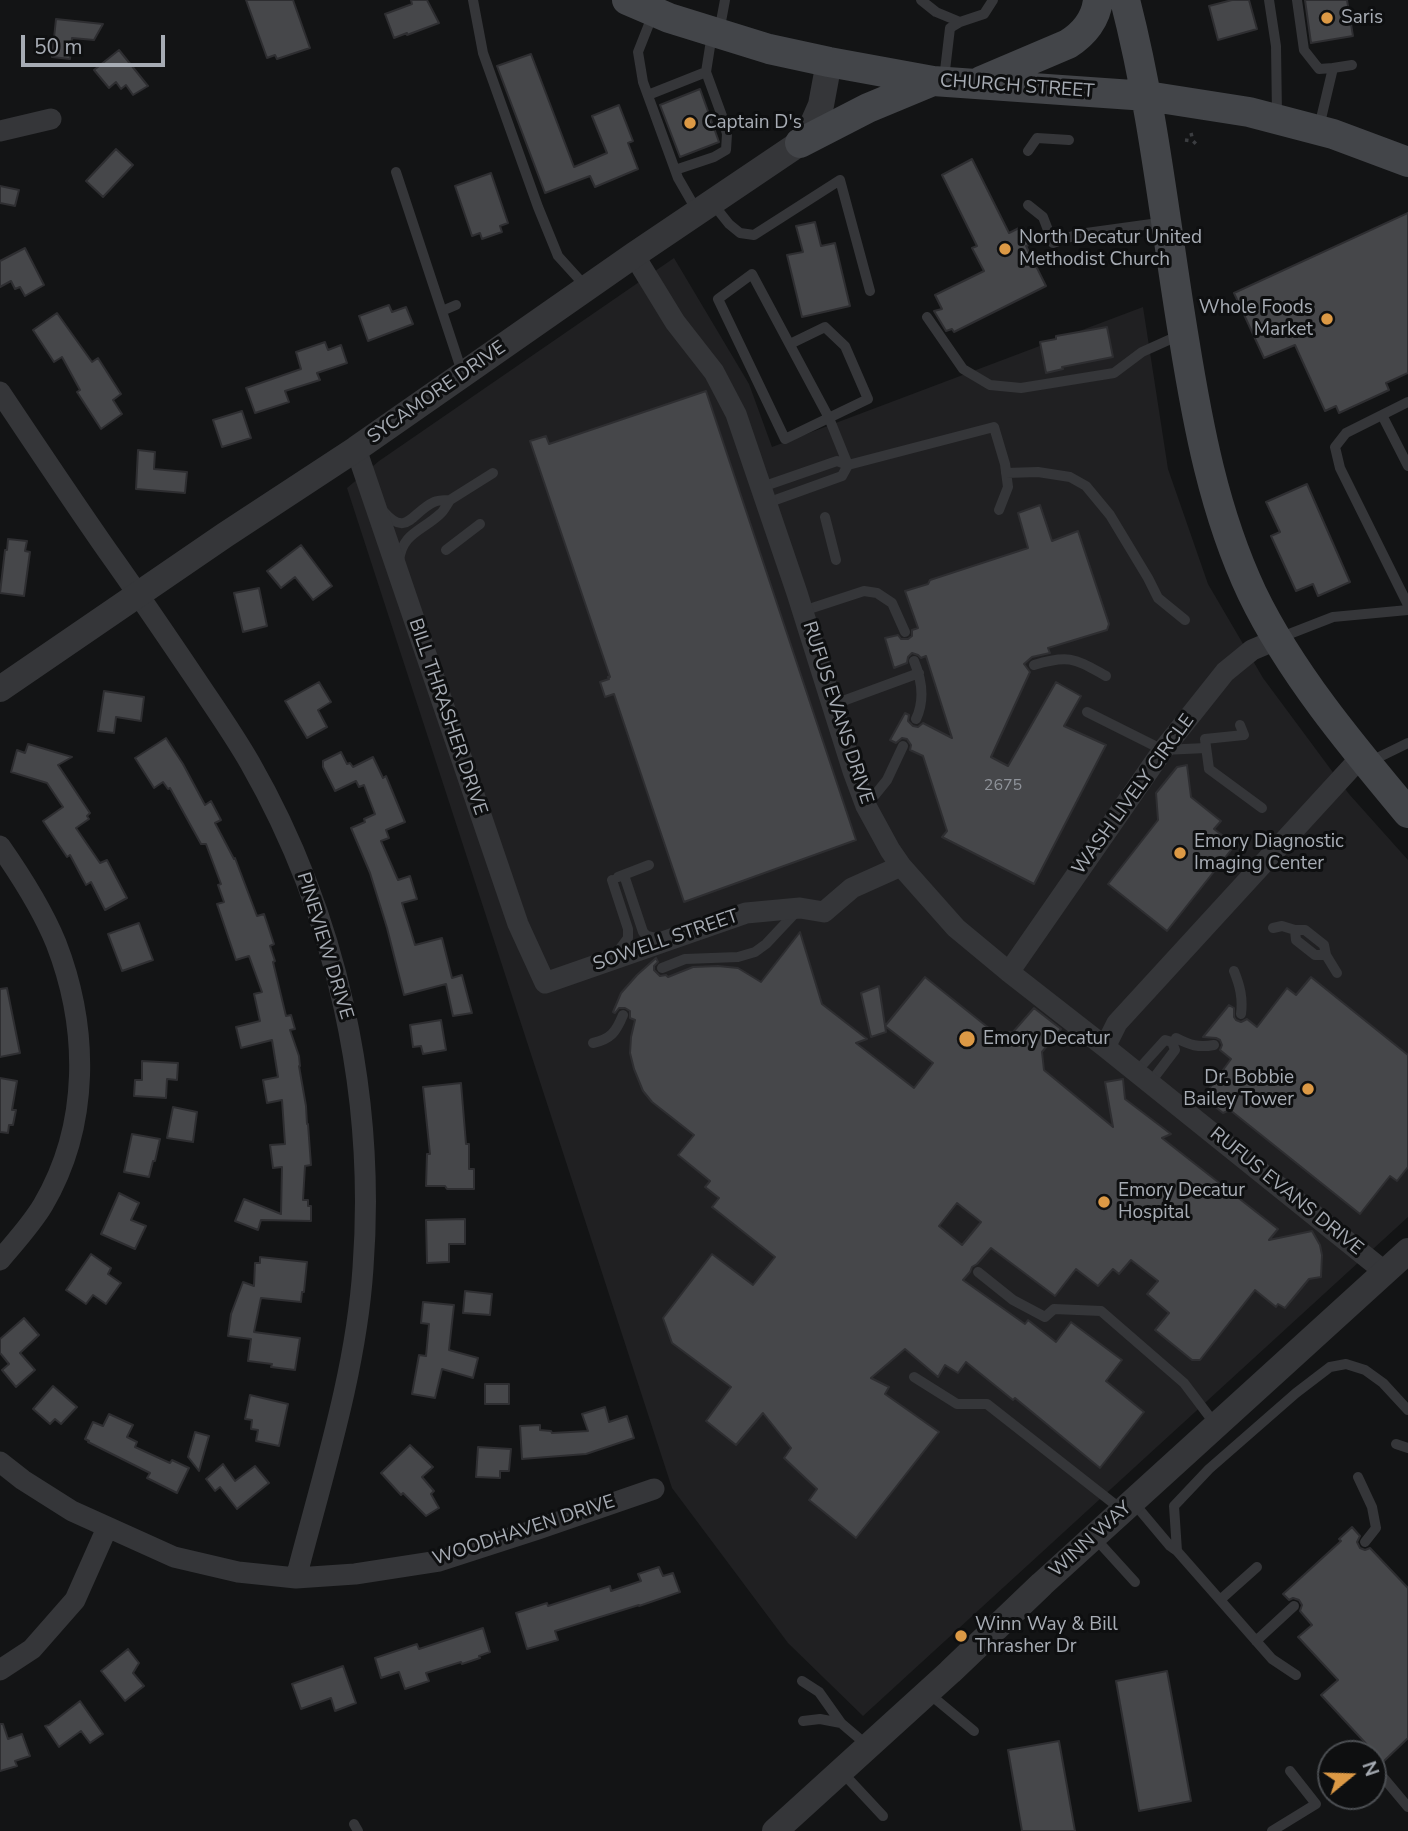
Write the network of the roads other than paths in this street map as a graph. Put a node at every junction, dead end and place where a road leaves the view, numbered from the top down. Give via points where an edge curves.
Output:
1 (473, 0) edge
2 (627, 0) edge
3 (725, 0) edge
4 (921, 0) edge
5 (993, 0) edge
6 (1098, 0) edge
7 (1125, 0) edge
8 (1269, 0) edge
9 (1297, 0) edge
10 (654, 11) junction
11 (960, 22) junction
12 (715, 32) junction
13 (829, 62) junction
14 (1352, 65) dead end
15 (1333, 68) junction
16 (706, 72) junction
17 (939, 82) junction
18 (975, 84) junction
19 (648, 94) junction
20 (1147, 96) junction
21 (1277, 118) junction
22 (51, 119) dead end
23 (1319, 130) junction
24 (0, 131) edge
25 (1069, 140) dead end
26 (800, 143) junction
27 (1028, 151) dead end
28 (1408, 162) edge
29 (675, 170) junction
30 (396, 172) dead end
31 (1028, 205) dead end
32 (705, 207) junction
33 (1166, 222) junction
34 (635, 255) junction
35 (587, 288) junction
36 (870, 291) dead end
37 (457, 305) dead end
38 (442, 311) junction
39 (927, 317) dead end
40 (1183, 334) junction
41 (790, 344) junction
42 (463, 374) junction
43 (0, 392) edge
44 (1408, 402) edge
45 (1382, 415) junction
46 (829, 418) junction
47 (356, 449) junction
48 (848, 466) junction
49 (1408, 466) edge
50 (493, 473) dead end
51 (1006, 473) junction
52 (764, 495) junction
53 (373, 499) junction
54 (450, 500) junction
55 (999, 510) dead end
56 (825, 517) dead end
57 (480, 524) dead end
58 (446, 551) dead end
59 (836, 560) dead end
60 (397, 572) junction
61 (138, 593) junction
62 (1408, 607) edge
63 (803, 611) junction
64 (1185, 620) dead end
65 (905, 632) dead end
66 (1278, 639) junction
67 (914, 661) dead end
68 (1034, 665) dead end
69 (919, 673) junction
70 (1106, 676) dead end
71 (0, 689) edge
72 (832, 705) junction
73 (1087, 712) dead end
74 (916, 719) dead end
75 (1242, 730) dead end
76 (1408, 743) edge
77 (903, 747) dead end
78 (1206, 748) junction
79 (1163, 750) junction
80 (1364, 760) junction
81 (866, 806) junction
82 (1262, 808) dead end
83 (1408, 813) edge
84 (0, 846) edge
85 (649, 865) dead end
86 (901, 866) junction
87 (624, 875) junction
88 (800, 908) junction
89 (1273, 928) dead end
90 (667, 939) junction
91 (612, 958) junction
92 (662, 968) dead end
93 (1234, 971) dead end
94 (1009, 972) junction
95 (1337, 973) dead end
96 (545, 983) joint
97 (1241, 1014) dead end
98 (624, 1016) dead end
99 (1176, 1038) dead end
100 (593, 1044) dead end
101 (1214, 1045) dead end
102 (1105, 1047) junction
103 (1408, 1251) edge
104 (0, 1260) edge
105 (978, 1272) dead end
106 (1385, 1272) junction
107 (914, 1377) dead end
108 (1408, 1410) edge
109 (1217, 1426) junction
110 (1396, 1444) dead end
111 (1408, 1448) edge
112 (0, 1462) edge
113 (1358, 1477) dead end
114 (653, 1489) dead end
115 (1128, 1506) junction
116 (107, 1528) junction
117 (1094, 1537) junction
118 (1365, 1542) dead end
119 (1177, 1552) junction
120 (1257, 1567) dead end
121 (296, 1578) junction
122 (1135, 1582) dead end
123 (1220, 1600) junction
124 (1294, 1606) dead end
125 (1256, 1641) junction
126 (0, 1670) edge
127 (1296, 1675) dead end
128 (802, 1681) dead end
129 (927, 1692) junction
130 (803, 1721) dead end
131 (841, 1723) junction
132 (974, 1731) dead end
133 (868, 1746) junction
134 (841, 1771) junction
135 (1290, 1771) dead end
136 (1387, 1782) edge
137 (1408, 1807) edge
138 (883, 1816) dead end
139 (775, 1831) edge
140 (1272, 1831) edge

1 - 35 lane via 483,53 538,207 558,256
2 - 10 main road, CHURCH STREET
3 - 12 lane
4 - 11 lane
5 - 11 lane via 984,14
6 - 18 main road via 1079,37
7 - 20 main road
8 - 21 lane via 1276,46
9 - 15 lane via 1304,50 1319,69
10 - 12 main road, CHURCH STREET
10 - 19 lane via 638,52
11 - 17 lane via 950,27
12 - 13 main road, CHURCH STREET
12 - 16 lane
13 - 17 main road, CHURCH STREET
13 - 26 street, SYCAMORE DRIVE via 821,105
14 - 15 lane
15 - 23 lane
16 - 19 lane
16 - 29 lane via 727,134 726,150
17 - 18 main road, CHURCH STREET
17 - 26 main road via 868,108
18 - 20 main road, CHURCH STREET
19 - 29 lane
20 - 21 main road, CHURCH STREET
20 - 33 main road
21 - 23 main road, CHURCH STREET
22 - 24 street
23 - 28 main road, CHURCH STREET
25 - 27 lane via 1037,138
26 - 32 street, SYCAMORE DRIVE
29 - 32 lane
30 - 38 lane
31 - 33 lane via 1043,217 1053,243 1079,234
32 - 34 street, SYCAMORE DRIVE
32 - 36 lane via 740,233 754,235 840,180
33 - 40 main road
34 - 35 street, SYCAMORE DRIVE
34 - 52 street, RUFUS EVANS DRIVE via 737,414
35 - 42 street, SYCAMORE DRIVE
37 - 38 lane
38 - 42 lane
39 - 40 lane via 963,369 990,385 1021,388 1114,373 1142,352
40 - 66 main road via 1196,415 1217,500 1247,582
41 - 46 lane
41 - 46 lane via 825,327 845,346 868,398
41 - 46 lane via 752,274 718,299 785,439
42 - 47 street, SYCAMORE DRIVE
43 - 61 street, PINEVIEW DRIVE
44 - 45 lane
45 - 49 lane
45 - 62 lane via 1346,433 1335,447 1340,468
46 - 48 lane
47 - 53 street, BILL THRASHER DRIVE
47 - 61 street, SYCAMORE DRIVE
48 - 51 lane via 994,427
48 - 52 lane via 842,476
48 - 52 lane via 837,461
50 - 54 lane
51 - 55 lane via 1008,486
51 - 64 lane via 1070,477 1086,486 1110,515 1158,598
52 - 63 street, RUFUS EVANS DRIVE
53 - 54 lane via 398,524 435,501
53 - 60 street, BILL THRASHER DRIVE
54 - 60 lane via 442,513 404,543
56 - 59 lane
57 - 58 lane
60 - 96 street, BILL THRASHER DRIVE via 518,924
61 - 71 street, SYCAMORE DRIVE
61 - 121 street, PINEVIEW DRIVE via 250,764 278,820 327,944 348,1022 360,1097 366,1187 363,1269 352,1353
62 - 66 lane via 1333,617
63 - 65 lane via 864,591 877,593 892,603
63 - 72 street, RUFUS EVANS DRIVE
66 - 79 street, WASH LIVELY CIRCLE via 1252,650 1226,672
66 - 80 main road
67 - 69 lane
68 - 70 lane via 1066,658
69 - 72 lane
69 - 74 lane via 922,696
72 - 81 street, RUFUS EVANS DRIVE
73 - 79 lane
75 - 78 lane via 1205,739
76 - 80 lane
77 - 81 lane via 887,780
78 - 79 lane
78 - 82 lane via 1209,769
79 - 94 street, WASH LIVELY CIRCLE
80 - 83 main road
80 - 102 street via 1117,1023
81 - 86 street, RUFUS EVANS DRIVE
84 - 104 street via 55,942 78,1021 80,1056 78,1105 59,1170 43,1204
85 - 87 lane
86 - 88 street, SOWELL STREET via 852,888 824,912
86 - 94 street, RUFUS EVANS DRIVE via 956,928
87 - 90 lane via 643,932
87 - 91 lane via 609,881 628,929 628,938
88 - 90 street, SOWELL STREET via 746,913
88 - 92 lane via 755,951 738,957 685,959
89 - 95 lane via 1305,930 1324,945
90 - 91 street, SOWELL STREET
91 - 96 street, SOWELL STREET
93 - 97 lane via 1240,986
94 - 102 street, RUFUS EVANS DRIVE
98 - 100 lane via 607,1040
99 - 101 lane via 1202,1048
102 - 106 street, RUFUS EVANS DRIVE
103 - 106 street, WINN WAY
105 - 109 lane via 1013,1300 1045,1317 1054,1309 1101,1311 1184,1384
106 - 109 street, WINN WAY
107 - 115 lane via 957,1404 987,1404
108 - 119 lane via 1366,1370 1346,1364 1330,1367 1209,1469 1174,1506
109 - 115 street, WINN WAY
110 - 111 lane
112 - 116 street, WOODHAVEN DRIVE via 72,1511
113 - 118 lane via 1376,1528
114 - 121 street, WOODHAVEN DRIVE via 439,1561
115 - 117 street, WINN WAY
115 - 119 lane
116 - 121 street, WOODHAVEN DRIVE via 174,1557 239,1572
116 - 126 street via 75,1600 32,1649
117 - 122 lane
117 - 129 street, WINN WAY
119 - 123 lane
120 - 123 lane
123 - 125 lane
124 - 125 lane
125 - 127 lane
128 - 131 lane via 819,1692
129 - 132 lane
129 - 133 street, WINN WAY
130 - 131 lane
131 - 133 lane
133 - 134 street, WINN WAY
134 - 138 lane
134 - 139 street, WINN WAY
135 - 140 lane via 1316,1804
136 - 137 lane

